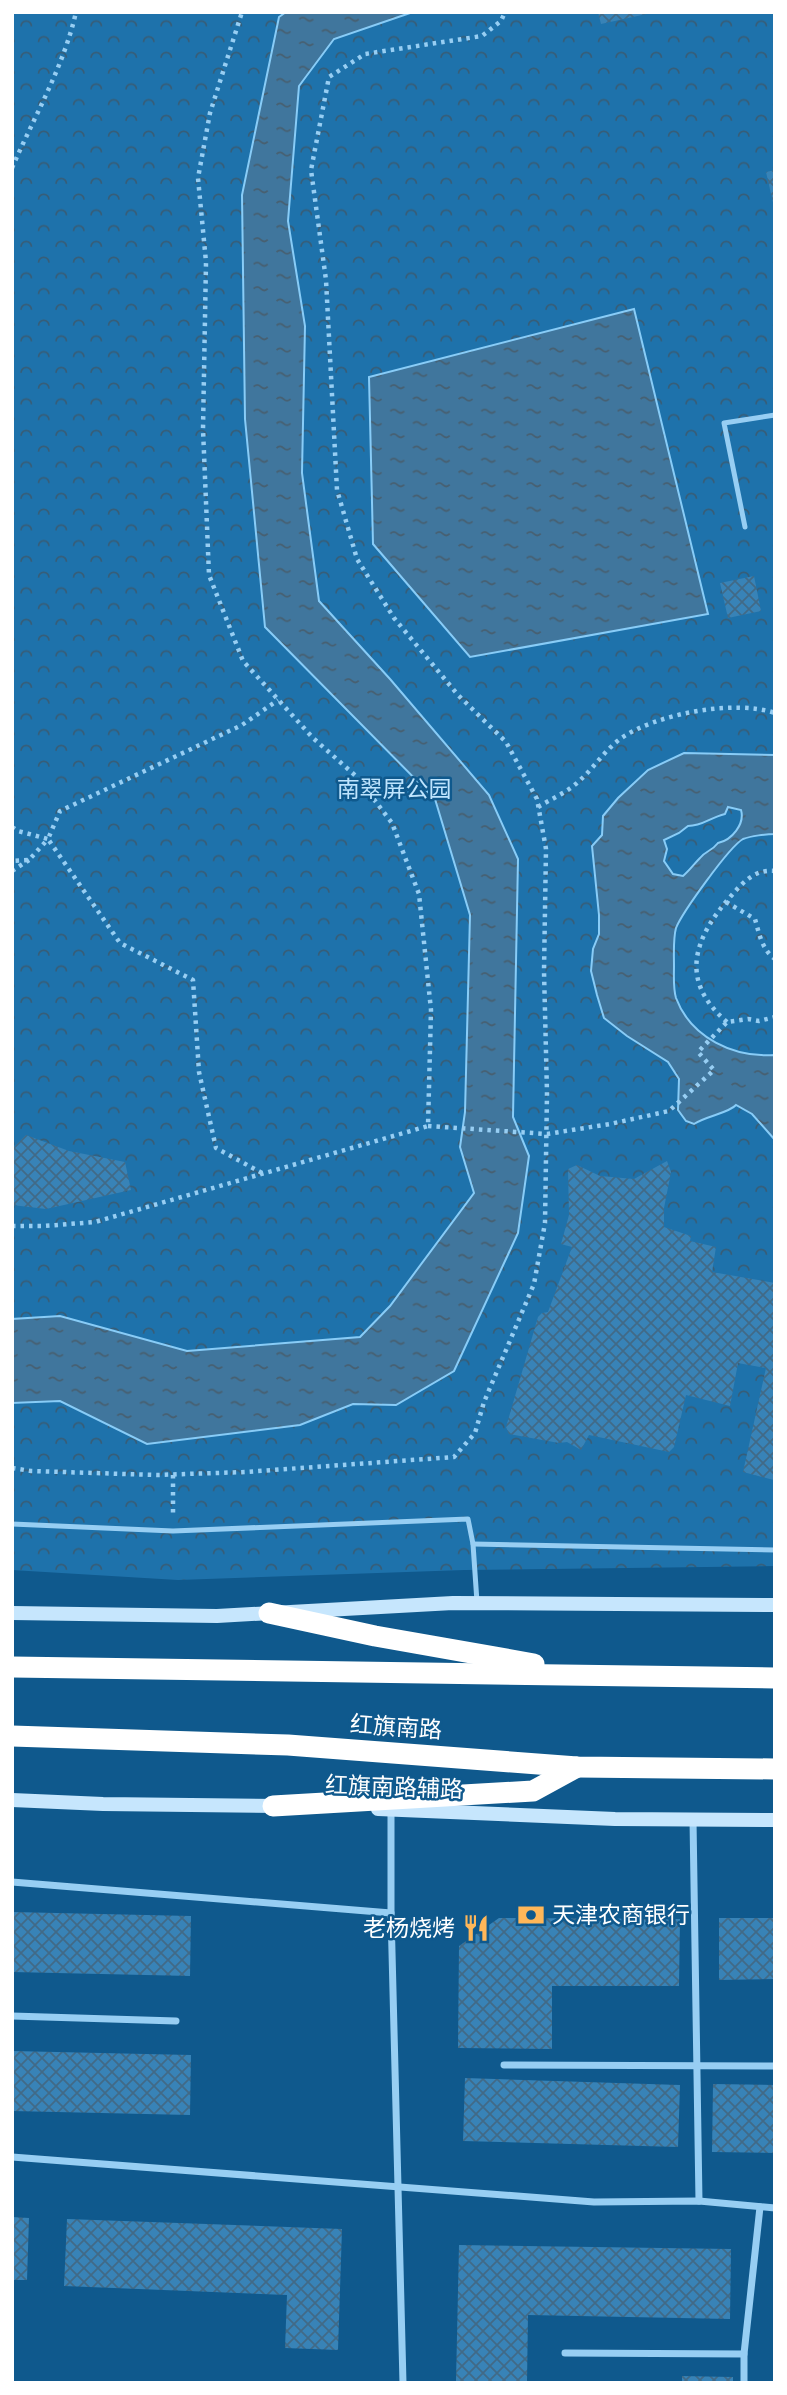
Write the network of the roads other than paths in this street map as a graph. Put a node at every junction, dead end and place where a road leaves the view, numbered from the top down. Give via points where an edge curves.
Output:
1 (775, 415) edge
2 (745, 527) dead end
3 (12, 1524) edge
4 (473, 1544) junction
5 (775, 1550) edge
6 (477, 1603) junction
7 (775, 1605) edge
8 (12, 1613) edge
9 (269, 1613) junction
10 (12, 1667) edge
11 (595, 1675) junction
12 (775, 1678) edge
13 (12, 1736) edge
14 (577, 1767) junction
15 (775, 1769) edge
16 (12, 1800) edge
17 (272, 1806) junction
18 (391, 1809) junction
19 (693, 1819) junction
20 (775, 1820) edge
21 (12, 1882) edge
22 (391, 1913) junction
23 (12, 2016) edge
24 (176, 2021) dead end
25 (504, 2065) dead end
26 (696, 2065) junction
27 (775, 2066) edge
28 (12, 2157) edge
29 (397, 2185) junction
30 (699, 2201) junction
31 (760, 2207) junction
32 (775, 2208) edge
33 (565, 2353) dead end
34 (744, 2354) junction
35 (403, 2383) edge
36 (744, 2383) edge

1 - 2 lane via 724,423
3 - 4 lane via 173,1531 468,1519
4 - 5 lane
4 - 6 lane
6 - 7 main road
6 - 9 main road
8 - 9 main road
9 - 11 highway
10 - 11 highway
11 - 12 highway
13 - 14 highway, 红旗南路 via 288,1745
14 - 15 highway, 红旗南路
14 - 17 highway via 533,1791
16 - 17 main road, 红旗南路辅路
17 - 18 main road, 红旗南路辅路
18 - 19 main road, 红旗南路辅路
18 - 22 street
19 - 20 main road, 红旗南路辅路
19 - 26 street
21 - 22 street
22 - 29 street
23 - 24 street
25 - 26 street
26 - 27 street
26 - 30 street
28 - 29 street
29 - 30 street via 594,2202
29 - 35 street
30 - 31 street
31 - 32 street
31 - 34 street
33 - 34 street
34 - 36 street

